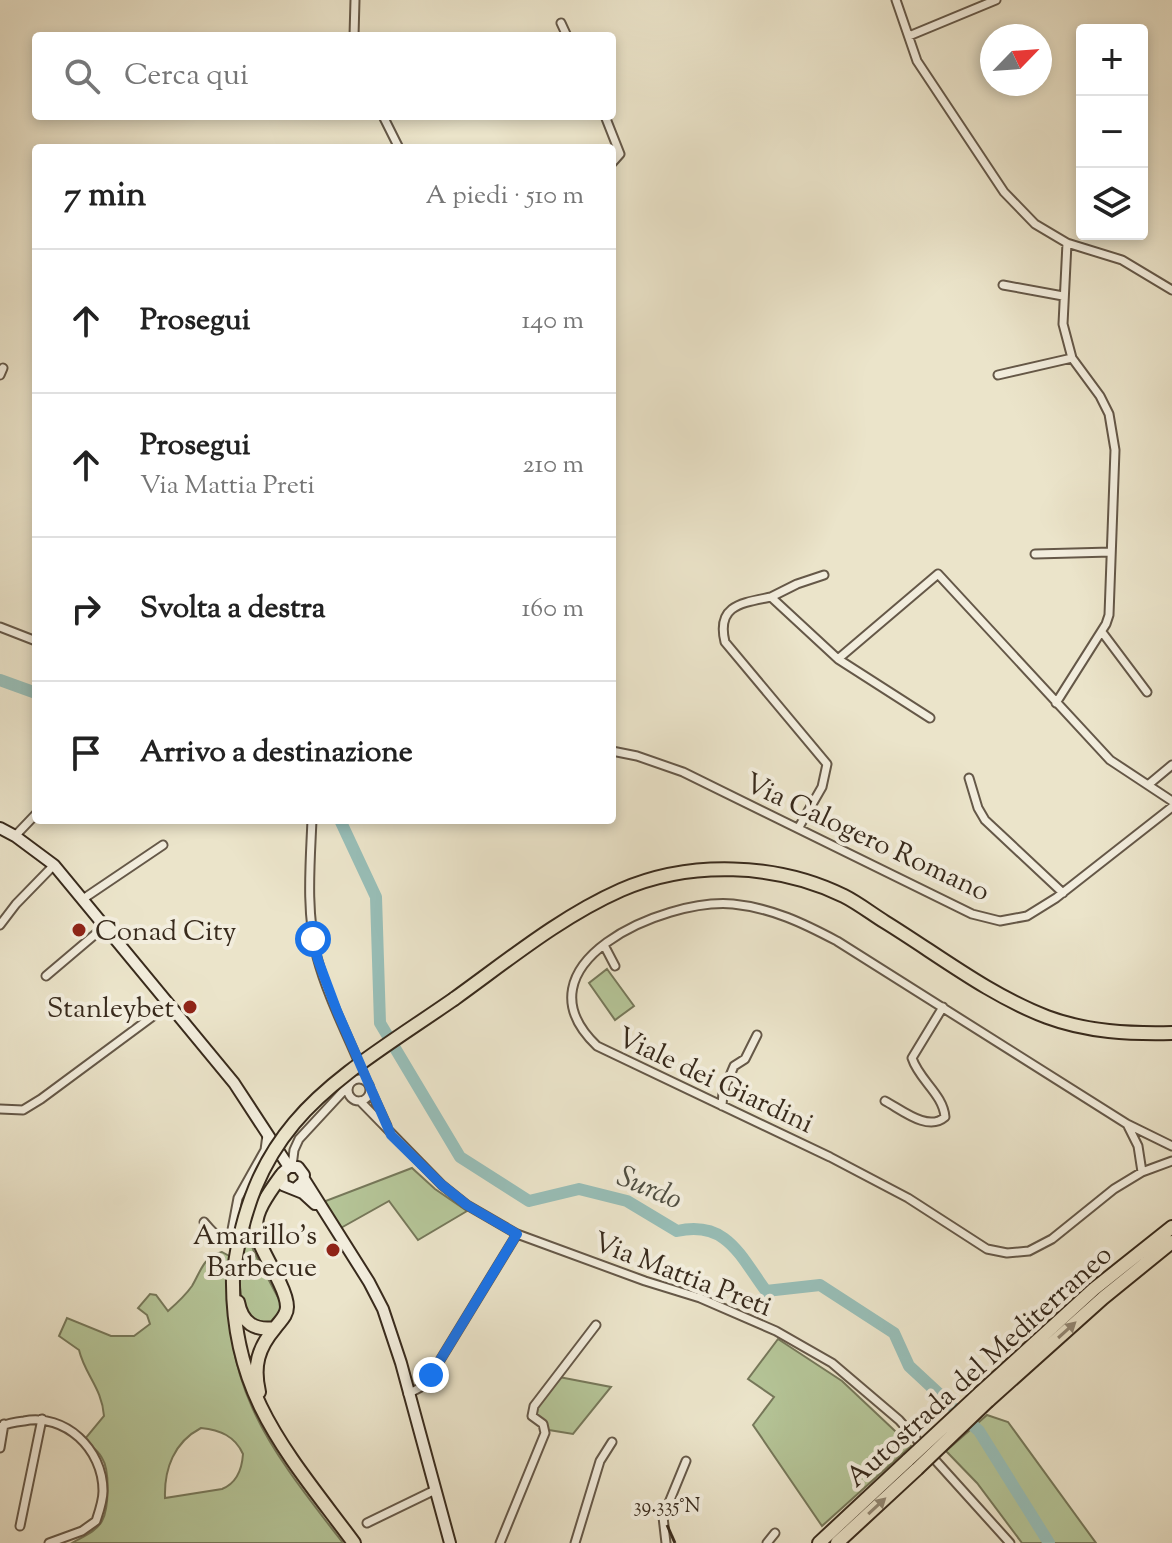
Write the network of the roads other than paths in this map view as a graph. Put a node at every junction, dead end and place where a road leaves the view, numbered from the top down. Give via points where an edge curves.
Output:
1 (355, 0) edge
2 (896, 0) edge
3 (996, 0) edge
4 (561, 23) dead end
5 (354, 32) edge
6 (565, 32) edge
7 (909, 36) junction
8 (385, 120) edge
9 (607, 120) edge
10 (397, 144) edge
11 (616, 158) edge
12 (1067, 243) junction
13 (1003, 285) dead end
14 (1172, 290) edge
15 (1063, 296) junction
16 (1072, 358) junction
17 (998, 375) dead end
18 (1111, 552) junction
19 (1035, 554) dead end
20 (824, 575) dead end
21 (771, 597) junction
22 (0, 627) edge
23 (1102, 632) junction
24 (32, 639) edge
25 (838, 659) junction
26 (1147, 692) dead end
27 (1056, 703) junction
28 (930, 718) dead end
29 (616, 752) edge
30 (1172, 765) edge
31 (969, 778) dead end
32 (1148, 785) junction
33 (1172, 804) edge
34 (32, 818) edge
35 (312, 824) edge
36 (799, 827) junction
37 (0, 828) edge
38 (15, 836) junction
39 (163, 845) dead end
40 (54, 865) junction
41 (1063, 893) junction
42 (83, 899) junction
43 (0, 925) edge
44 (105, 926) junction
45 (604, 945) junction
46 (615, 966) dead end
47 (46, 976) dead end
48 (168, 1005) junction
49 (943, 1007) junction
50 (1172, 1033) edge
51 (757, 1035) dead end
52 (351, 1042) junction
53 (356, 1079) junction
54 (366, 1080) junction
55 (349, 1085) junction
56 (371, 1091) junction
57 (358, 1101) junction
58 (885, 1101) dead end
59 (332, 1105) junction
60 (722, 1106) junction
61 (0, 1109) edge
62 (1127, 1124) junction
63 (391, 1135) junction
64 (299, 1139) junction
65 (272, 1140) junction
66 (1172, 1146) edge
67 (1172, 1161) edge
68 (1142, 1172) junction
69 (291, 1176) junction
70 (204, 1222) dead end
71 (1172, 1227) edge
72 (517, 1234) junction
73 (1172, 1242) edge
74 (233, 1277) junction
75 (596, 1325) dead end
76 (275, 1328) junction
77 (408, 1394) junction
78 (984, 1397) junction
79 (264, 1414) junction
80 (42, 1419) junction
81 (2, 1426) edge
82 (612, 1442) dead end
83 (0, 1448) edge
84 (686, 1461) dead end
85 (913, 1464) junction
86 (435, 1490) junction
87 (367, 1523) dead end
88 (20, 1526) dead end
89 (775, 1533) dead end
90 (49, 1543) edge
91 (354, 1543) edge
92 (450, 1543) edge
93 (500, 1543) edge
94 (575, 1543) edge
95 (666, 1543) edge
96 (767, 1543) edge
97 (819, 1543) edge
98 (837, 1543) edge
99 (1010, 1543) edge

1 - 5 street
2 - 7 street
3 - 7 street
4 - 6 street
7 - 12 street via 917,61 1004,192 1035,224
8 - 10 street
9 - 11 street via 620,154
12 - 14 street via 1122,260
12 - 15 street
13 - 15 street
15 - 16 street via 1063,324
16 - 17 street
16 - 18 street via 1109,414 1115,450
18 - 19 street
18 - 23 street via 1109,615
20 - 21 street
21 - 25 street
21 - 36 street via 739,604 721,626 725,642 827,764 822,787
22 - 24 street
23 - 26 street
23 - 27 street
25 - 27 street via 938,574
25 - 28 street
27 - 32 street via 1110,760
29 - 36 street, Via Calogero Romano via 683,772
30 - 32 street
31 - 41 street via 985,820
32 - 33 street
33 - 41 street, Via Calogero Romano
34 - 38 street
35 - 52 street via 313,939
36 - 41 street, Via Calogero Romano via 972,914 1000,921 1027,916
37 - 38 main road
38 - 40 main road
39 - 42 street
40 - 42 main road
40 - 43 street
42 - 44 main road
44 - 47 street
44 - 48 main road
45 - 46 street
45 - 49 street, Viale dei Giardini via 653,917 693,906 766,909 810,926
45 - 60 street, Viale dei Giardini via 573,981 572,1007 580,1030 597,1046
48 - 61 street via 41,1099 23,1110
48 - 65 main road via 234,1083
49 - 58 street via 912,1058 917,1073 944,1106 945,1117 929,1124
49 - 62 street, Viale dei Giardini
50 - 74 highway, bridge via 1103,1031 1048,1017 843,896 786,876 730,869 680,873 623,889 576,913 327,1089 288,1128 256,1182
51 - 60 street via 745,1059 734,1066
52 - 53 street
52 - 54 street, Via Mattia Preti
53 - 54 street
53 - 55 street
54 - 56 street, Via Mattia Preti
55 - 57 street, Via Mattia Preti
55 - 59 street
56 - 57 street
56 - 63 street, Via Mattia Preti
57 - 59 street
57 - 63 street, Via Mattia Preti
59 - 64 street
60 - 68 street, Viale dei Giardini via 908,1198 987,1249 1007,1253 1029,1251 1052,1239
62 - 66 street, Viale dei Giardini
62 - 68 street
63 - 72 street, Via Mattia Preti via 467,1205
64 - 65 street
64 - 69 street
65 - 69 main road
65 - 70 street via 238,1198 231,1235 218,1237
67 - 68 street, Viale dei Giardini
69 - 76 highway via 264,1200 256,1216 256,1237 285,1292 287,1307
69 - 77 main road via 322,1210 377,1295
71 - 78 highway, Autostrada del Mediterraneo via 1094,1289
72 - 77 street via 431,1375
72 - 99 street, Via Mattia Preti via 700,1298 832,1363 899,1420
78 -> 73 highway, Autostrada del Mediterraneo
74 - 76 highway via 244,1319 256,1328
74 - 79 highway via 241,1360
75 - 93 street via 534,1406 532,1416 545,1433
76 - 79 highway via 256,1366
77 - 86 main road
78 - 85 highway, Autostrada del Mediterraneo, bridge
79 - 91 highway via 280,1444
80 - 81 street
80 - 88 street
80 - 90 street via 63,1425 84,1444 95,1459 103,1491 96,1521
81 - 83 street
82 - 94 street via 600,1461
84 - 95 street via 663,1517
85 - 97 highway, Autostrada del Mediterraneo
98 -> 85 highway, Autostrada del Mediterraneo
86 - 87 street
86 - 92 main road
89 - 96 street

